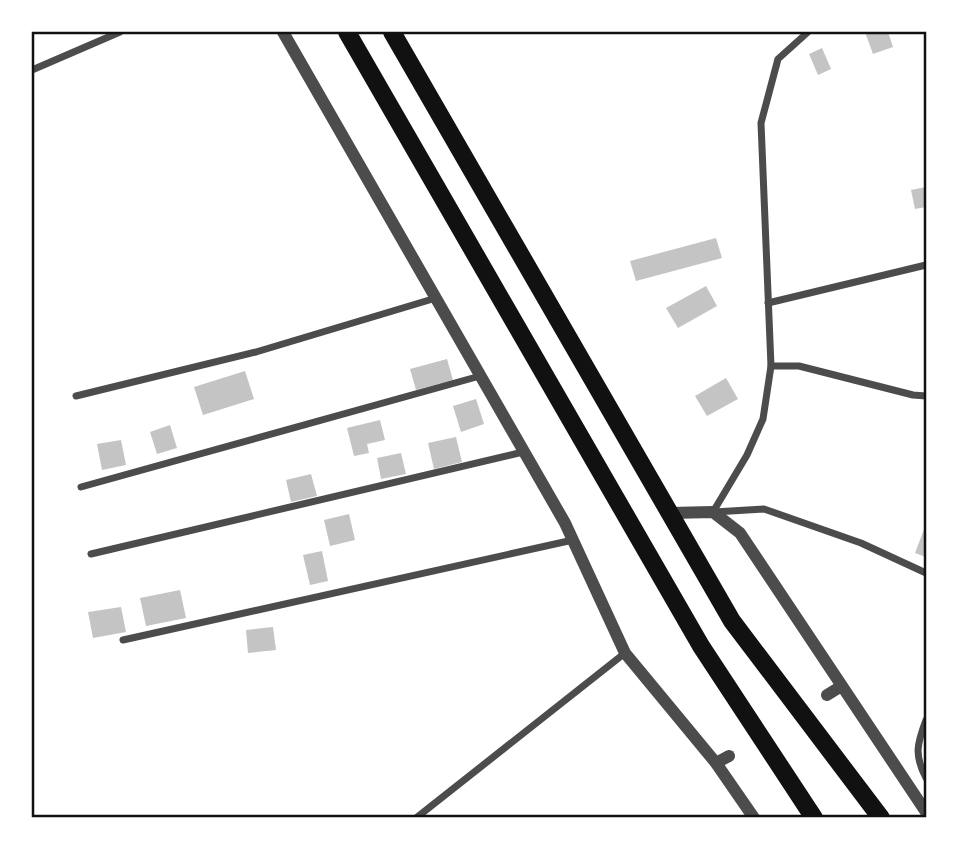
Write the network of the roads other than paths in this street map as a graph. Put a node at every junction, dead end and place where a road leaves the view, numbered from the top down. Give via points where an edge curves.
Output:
1 (120, 32) edge
2 (283, 32) edge
3 (347, 32) edge
4 (392, 32) edge
5 (808, 32) edge
6 (32, 70) edge
7 (926, 265) edge
8 (436, 298) junction
9 (768, 303) junction
10 (771, 366) junction
11 (481, 376) junction
12 (76, 396) dead end
13 (926, 396) edge
14 (523, 452) junction
15 (81, 487) dead end
16 (713, 512) junction
17 (670, 513) junction
18 (573, 540) junction
19 (91, 554) dead end
20 (926, 573) edge
21 (123, 640) dead end
22 (625, 653) junction
23 (841, 687) junction
24 (827, 695) dead end
25 (926, 720) edge
26 (729, 756) dead end
27 (716, 763) junction
28 (926, 778) edge
29 (926, 812) edge
30 (416, 817) edge
31 (754, 817) edge
32 (814, 817) edge
33 (881, 817) edge

1 - 6 street
2 - 8 street
3 - 32 highway via 701,646
4 - 17 highway
5 - 9 street via 778,59 761,123
7 - 9 street
8 - 11 street
8 - 12 street via 256,352
9 - 10 street
10 - 13 street via 799,366
10 - 16 street via 763,419
11 - 14 street
11 - 15 street
14 - 18 street
14 - 19 street
16 - 17 street
16 - 20 street via 764,509 862,543
16 - 23 street via 740,533
17 - 33 highway via 732,621
18 - 21 street
18 - 22 street
22 - 27 street
22 - 30 street
23 - 24 street
23 - 29 street
25 - 28 street via 916,745 917,761
26 - 27 street
27 - 31 street

